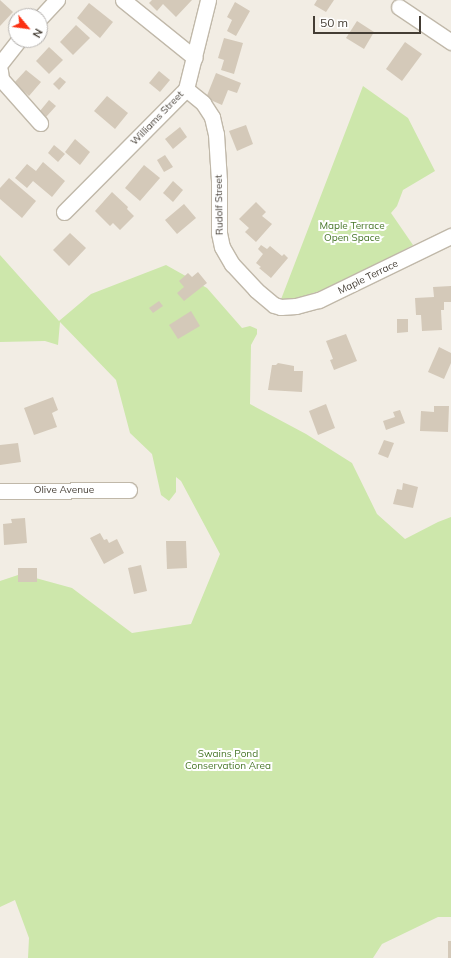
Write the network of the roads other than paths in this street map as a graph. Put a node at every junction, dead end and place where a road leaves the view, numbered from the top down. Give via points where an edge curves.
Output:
1 (57, 0) edge
2 (123, 0) edge
3 (208, 0) edge
4 (399, 7) dead end
5 (48, 10) edge
6 (451, 42) edge
7 (10, 48) edge
8 (2, 55) edge
9 (194, 58) junction
10 (0, 71) edge
11 (186, 88) junction
12 (40, 123) dead end
13 (64, 212) dead end
14 (451, 236) edge
15 (281, 307) joint
16 (0, 490) edge
17 (129, 490) dead end

1 - 5 street
2 - 9 street
3 - 9 street, Williams Street
4 - 6 street
7 - 8 street
9 - 11 street, Williams Street
10 - 12 street via 1,79
11 - 13 street, Williams Street
11 - 15 street, Rudolf Street via 203,103 212,117 219,180 218,228 222,247 232,264 256,290
14 - 15 street, Maple Terrace via 319,300
16 - 17 street, Olive Avenue

